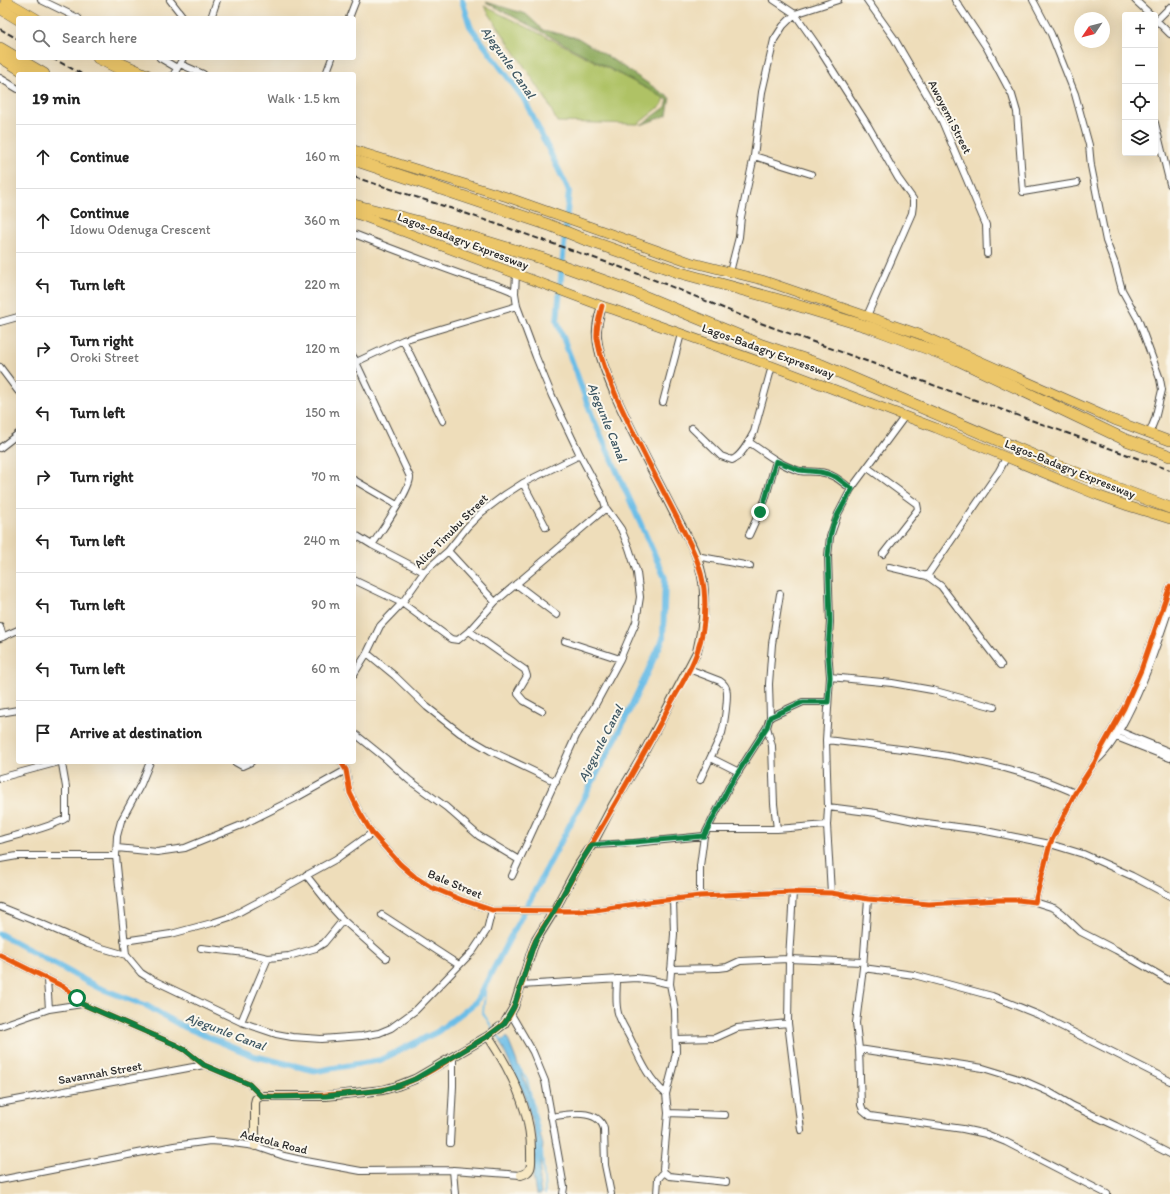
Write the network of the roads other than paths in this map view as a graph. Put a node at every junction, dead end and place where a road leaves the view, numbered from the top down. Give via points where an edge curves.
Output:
1 (5, 0) edge
2 (41, 0) edge
3 (170, 0) edge
4 (217, 0) edge
5 (356, 0) edge
6 (774, 0) edge
7 (838, 0) edge
8 (867, 0) edge
9 (955, 0) edge
10 (1033, 0) edge
11 (1135, 0) edge
12 (1170, 7) edge
13 (0, 8) edge
14 (1148, 12) edge
15 (795, 14) junction
16 (33, 16) edge
17 (74, 16) edge
18 (182, 16) edge
19 (212, 16) edge
20 (350, 16) edge
21 (16, 18) edge
22 (1158, 18) edge
23 (1158, 22) edge
24 (1170, 34) edge
25 (0, 48) edge
26 (16, 57) edge
27 (0, 58) edge
28 (20, 60) edge
29 (102, 60) edge
30 (116, 60) edge
31 (165, 60) edge
32 (183, 60) edge
33 (331, 60) edge
34 (179, 66) junction
35 (23, 72) edge
36 (41, 72) edge
37 (126, 72) edge
38 (142, 72) edge
39 (175, 72) edge
40 (197, 72) edge
41 (327, 72) edge
42 (0, 78) edge
43 (16, 88) edge
44 (1158, 135) edge
45 (356, 151) edge
46 (754, 156) junction
47 (356, 161) edge
48 (811, 174) dead end
49 (1077, 183) dead end
50 (1170, 184) edge
51 (356, 206) edge
52 (356, 214) edge
53 (356, 235) edge
54 (987, 254) dead end
55 (730, 272) junction
56 (516, 274) junction
57 (515, 293) junction
58 (517, 306) junction
59 (602, 306) junction
60 (868, 316) junction
61 (16, 318) edge
62 (0, 322) edge
63 (681, 334) junction
64 (403, 340) junction
65 (356, 361) edge
66 (356, 363) edge
67 (772, 366) junction
68 (0, 367) edge
69 (16, 388) edge
70 (663, 402) dead end
71 (905, 416) junction
72 (443, 421) dead end
73 (692, 428) dead end
74 (1149, 434) junction
75 (16, 436) edge
76 (1170, 441) edge
77 (749, 442) junction
78 (0, 448) edge
79 (580, 455) junction
80 (1170, 456) edge
81 (1006, 458) junction
82 (776, 461) junction
83 (868, 468) junction
84 (356, 481) edge
85 (523, 483) junction
86 (852, 489) junction
87 (397, 505) junction
88 (606, 508) junction
89 (1170, 508) edge
90 (1170, 519) edge
91 (546, 527) dead end
92 (356, 535) edge
93 (749, 535) dead end
94 (372, 545) junction
95 (448, 550) junction
96 (883, 554) dead end
97 (696, 556) junction
98 (750, 566) dead end
99 (889, 567) dead end
100 (424, 572) junction
101 (926, 576) junction
102 (356, 581) edge
103 (516, 584) junction
104 (1170, 586) edge
105 (780, 594) dead end
106 (495, 602) junction
107 (402, 603) junction
108 (1170, 606) edge
109 (557, 615) dead end
110 (0, 626) edge
111 (16, 631) edge
112 (469, 631) junction
113 (2, 638) edge
114 (565, 642) dead end
115 (367, 654) junction
116 (620, 659) junction
117 (356, 660) edge
118 (360, 662) junction
119 (1001, 664) dead end
120 (689, 669) junction
121 (356, 670) edge
122 (830, 677) junction
123 (828, 702) junction
124 (994, 707) dead end
125 (16, 710) edge
126 (542, 711) dead end
127 (0, 713) edge
128 (770, 717) junction
129 (767, 727) junction
130 (1113, 728) junction
131 (1118, 734) junction
132 (356, 735) edge
133 (1108, 736) junction
134 (826, 740) junction
135 (1170, 752) edge
136 (711, 758) junction
137 (1170, 758) edge
138 (1095, 762) junction
139 (50, 764) edge
140 (62, 764) edge
141 (149, 764) edge
142 (342, 764) edge
143 (346, 770) junction
144 (739, 772) junction
145 (0, 778) edge
146 (700, 780) dead end
147 (556, 782) junction
148 (1075, 793) junction
149 (828, 807) junction
150 (827, 825) junction
151 (777, 829) junction
152 (708, 830) junction
153 (372, 833) junction
154 (704, 836) junction
155 (0, 840) edge
156 (1050, 844) junction
157 (592, 845) junction
158 (117, 848) junction
159 (116, 856) junction
160 (0, 859) edge
161 (519, 860) junction
162 (306, 875) junction
163 (512, 876) dead end
164 (793, 892) junction
165 (831, 893) junction
166 (700, 896) junction
167 (1170, 896) edge
168 (672, 899) junction
169 (868, 899) junction
170 (1035, 902) junction
171 (0, 907) edge
172 (492, 910) junction
173 (554, 911) junction
174 (382, 915) dead end
175 (343, 920) junction
176 (124, 941) junction
177 (201, 948) dead end
178 (0, 955) edge
179 (126, 955) junction
180 (268, 958) junction
181 (386, 958) dead end
182 (789, 959) junction
183 (863, 965) junction
184 (459, 966) junction
185 (671, 970) junction
186 (617, 979) junction
187 (48, 980) junction
188 (1170, 981) edge
189 (670, 984) junction
190 (521, 985) junction
191 (82, 1004) junction
192 (49, 1009) junction
193 (510, 1014) junction
194 (242, 1022) junction
195 (788, 1023) junction
196 (0, 1026) edge
197 (491, 1034) junction
198 (676, 1039) junction
199 (859, 1050) junction
200 (453, 1057) junction
201 (204, 1065) junction
202 (1170, 1081) edge
203 (666, 1094) junction
204 (261, 1096) junction
205 (0, 1103) edge
206 (668, 1113) junction
207 (725, 1115) dead end
208 (551, 1117) junction
209 (801, 1130) dead end
210 (450, 1143) dead end
211 (255, 1146) junction
212 (1170, 1154) edge
213 (453, 1170) junction
214 (664, 1172) junction
215 (521, 1175) joint
216 (0, 1180) edge
217 (726, 1182) dead end
218 (455, 1194) edge
219 (563, 1194) edge
220 (610, 1194) edge
221 (657, 1194) edge
222 (1107, 1194) edge

1 - 16 main road
2 - 17 street
3 - 18 street
4 - 19 street
5 - 20 street
6 - 15 street
7 - 15 street
8 - 54 street, Awoyemi Street via 894,38 942,121 986,225
9 - 49 street via 987,48 1012,95 1017,112 1023,192
10 - 74 street via 1051,34 1075,94 1089,145 1106,241 1122,290 1138,319 1160,379 1162,390
11 - 14 street
12 - 22 street
13 - 21 highway
15 - 46 street via 774,40 762,92
15 - 60 street via 913,199 912,213
23 - 24 street
25 - 26 highway
27 - 35 main road
28 - 36 highway
29 - 37 highway
30 - 38 main road
31 - 34 street
32 - 34 street
33 - 41 street
34 - 39 street
34 - 40 street
42 - 43 street
44 - 50 street
45 - 55 main road via 507,197 690,262
46 - 48 street
46 - 55 street
47 - 80 highway via 681,272 872,328 958,360 1126,440
51 - 89 highway, Lagos-Badagry Expressway via 541,258 627,289 762,345 822,365 1056,464
52 - 56 main road, Lagos-Badagry Expressway
53 - 57 street
55 - 60 main road via 762,280
56 - 57 street
56 - 59 main road, Lagos-Badagry Expressway
57 - 58 street
58 - 64 street
58 - 79 street via 541,370
59 - 63 main road, Lagos-Badagry Expressway
59 - 97 street via 597,324 597,337 606,373 626,419
60 - 74 main road via 967,354 1078,405
61 - 62 street
63 - 67 main road, Lagos-Badagry Expressway
63 - 70 street
64 - 65 street
64 - 72 street
66 - 87 street via 410,477
67 - 71 main road, Lagos-Badagry Expressway
67 - 77 street
68 - 69 street
71 - 81 main road, Lagos-Badagry Expressway
71 - 83 street
73 - 77 street via 727,459 736,459
74 - 76 main road
75 - 78 street
77 - 82 street
79 - 85 street, Alice Tinubu Street
79 - 88 street
81 - 90 main road, Lagos-Badagry Expressway via 1097,495
81 - 101 street
82 - 86 street via 799,470 828,474
82 - 93 street via 765,500
83 - 86 street
83 - 96 street via 918,507
84 - 87 street
85 - 91 street
85 - 95 street, Alice Tinubu Street via 482,512
86 - 122 street via 838,514 830,537
87 - 94 street
88 - 103 street
88 - 116 street via 621,529 629,548 637,573 640,597 636,622
92 - 94 street
94 - 100 street
95 - 100 street, Alice Tinubu Street
95 - 106 street
97 - 98 street
97 - 120 street via 701,569 704,608 697,652
99 - 101 street
100 - 107 street, Alice Tinubu Street
101 - 119 street via 948,594
102 - 107 street
103 - 106 street
103 - 109 street
104 - 130 street via 1141,670
105 - 128 street via 769,684
106 - 112 street
107 - 112 street via 451,639 458,640
107 - 115 street, Alice Tinubu Street via 380,626
108 - 131 street via 1145,679
110 - 113 street
111 - 113 street
112 - 126 street via 525,670 527,676 518,694 524,701
114 - 116 street
115 - 118 street, Alice Tinubu Street
115 - 147 street via 460,733
116 - 147 street via 576,736
117 - 118 street
118 - 121 street, Alice Tinubu Street
120 - 136 street via 720,681 727,689 724,726
120 - 157 street
122 - 123 street
122 - 124 street via 932,690
123 - 128 street via 803,702
123 - 134 street
125 - 127 street
128 - 129 street
129 - 144 street
129 - 151 street via 772,746
130 - 131 street
130 - 133 street
131 - 133 street
131 - 135 street
131 - 137 street
131 - 138 street via 1106,752
132 - 161 street via 479,836
133 - 138 street
134 - 148 street via 890,747 998,766 1034,776
134 - 149 street
136 - 144 street
136 - 146 street
138 - 148 street
139 - 145 street
140 - 155 street via 66,787 66,818
141 - 158 street via 121,821
142 - 143 street, Bale Street
143 - 153 street, Bale Street via 350,793
143 - 158 street via 244,824 184,848 157,852
144 - 152 street
147 - 161 street
148 - 156 street
149 - 150 street
149 - 156 street via 981,830
150 - 151 street
150 - 165 street
151 - 152 street
152 - 154 street
153 - 162 street via 336,859
153 - 172 street, Bale Street via 415,877 446,894
154 - 157 street
154 - 166 street
156 - 167 street via 1083,854
156 - 170 street
157 - 173 street
158 - 159 street
159 - 160 street via 17,856
159 - 176 street
161 - 163 street
162 - 175 street
162 - 176 street via 260,901 212,923 171,934
164 - 165 street, Bale Street
164 - 166 street, Bale Street
164 - 182 street
165 - 169 street, Bale Street
166 - 168 street, Bale Street
168 - 173 street, Bale Street via 595,910
168 - 185 street via 674,934
169 - 170 street, Bale Street via 930,904 999,900
169 - 183 street
170 - 188 street, Bale Street via 1054,908 1081,932
171 - 179 street via 88,944
172 - 173 street, Bale Street
172 - 184 street via 487,930
173 - 190 street via 536,940
174 - 184 street
175 - 180 street via 328,939 316,948 289,956
175 - 181 street
176 - 179 street
177 - 180 street
178 - 187 street
179 - 194 street via 149,978
180 - 194 street
182 - 183 street
182 - 185 street via 740,961 727,967
182 - 195 street
183 - 199 street via 856,1023
183 - 202 street via 914,975 992,996 1039,1015
184 - 194 street via 416,1010 391,1028 379,1033 328,1038 299,1037 276,1034
185 - 189 street
186 - 189 street via 652,980
186 - 190 street
186 - 203 street via 618,1013 644,1068
187 - 191 street via 70,991
187 - 192 street
189 - 198 street via 675,1010
190 - 193 street
191 - 192 street
191 - 201 street via 174,1044
192 - 196 street
193 - 197 street via 504,1024
193 - 208 street via 534,1052 545,1081
195 - 198 street via 737,1028 715,1038
195 - 209 street
197 - 200 street
197 - 215 street via 514,1081 530,1127 531,1165 530,1170
198 - 203 street via 676,1052
199 - 212 street via 983,1068 1022,1080
199 - 222 street via 861,1105 866,1114 986,1134
200 - 204 street via 415,1079 383,1090 312,1097
200 - 210 street
201 - 204 street via 249,1084
201 - 205 street, Savannah Street
203 - 206 street
204 - 211 street via 255,1103
206 - 207 street
206 - 214 street
208 - 219 street via 564,1187
208 - 220 street via 574,1113 597,1117 600,1120 604,1129 605,1165
211 - 213 street, Adetola Road via 306,1161 361,1171
211 - 216 street, Adetola Road via 225,1142 192,1143
213 - 215 street, Adetola Road
213 - 218 street
214 - 217 street via 674,1177
214 - 221 street via 658,1178

